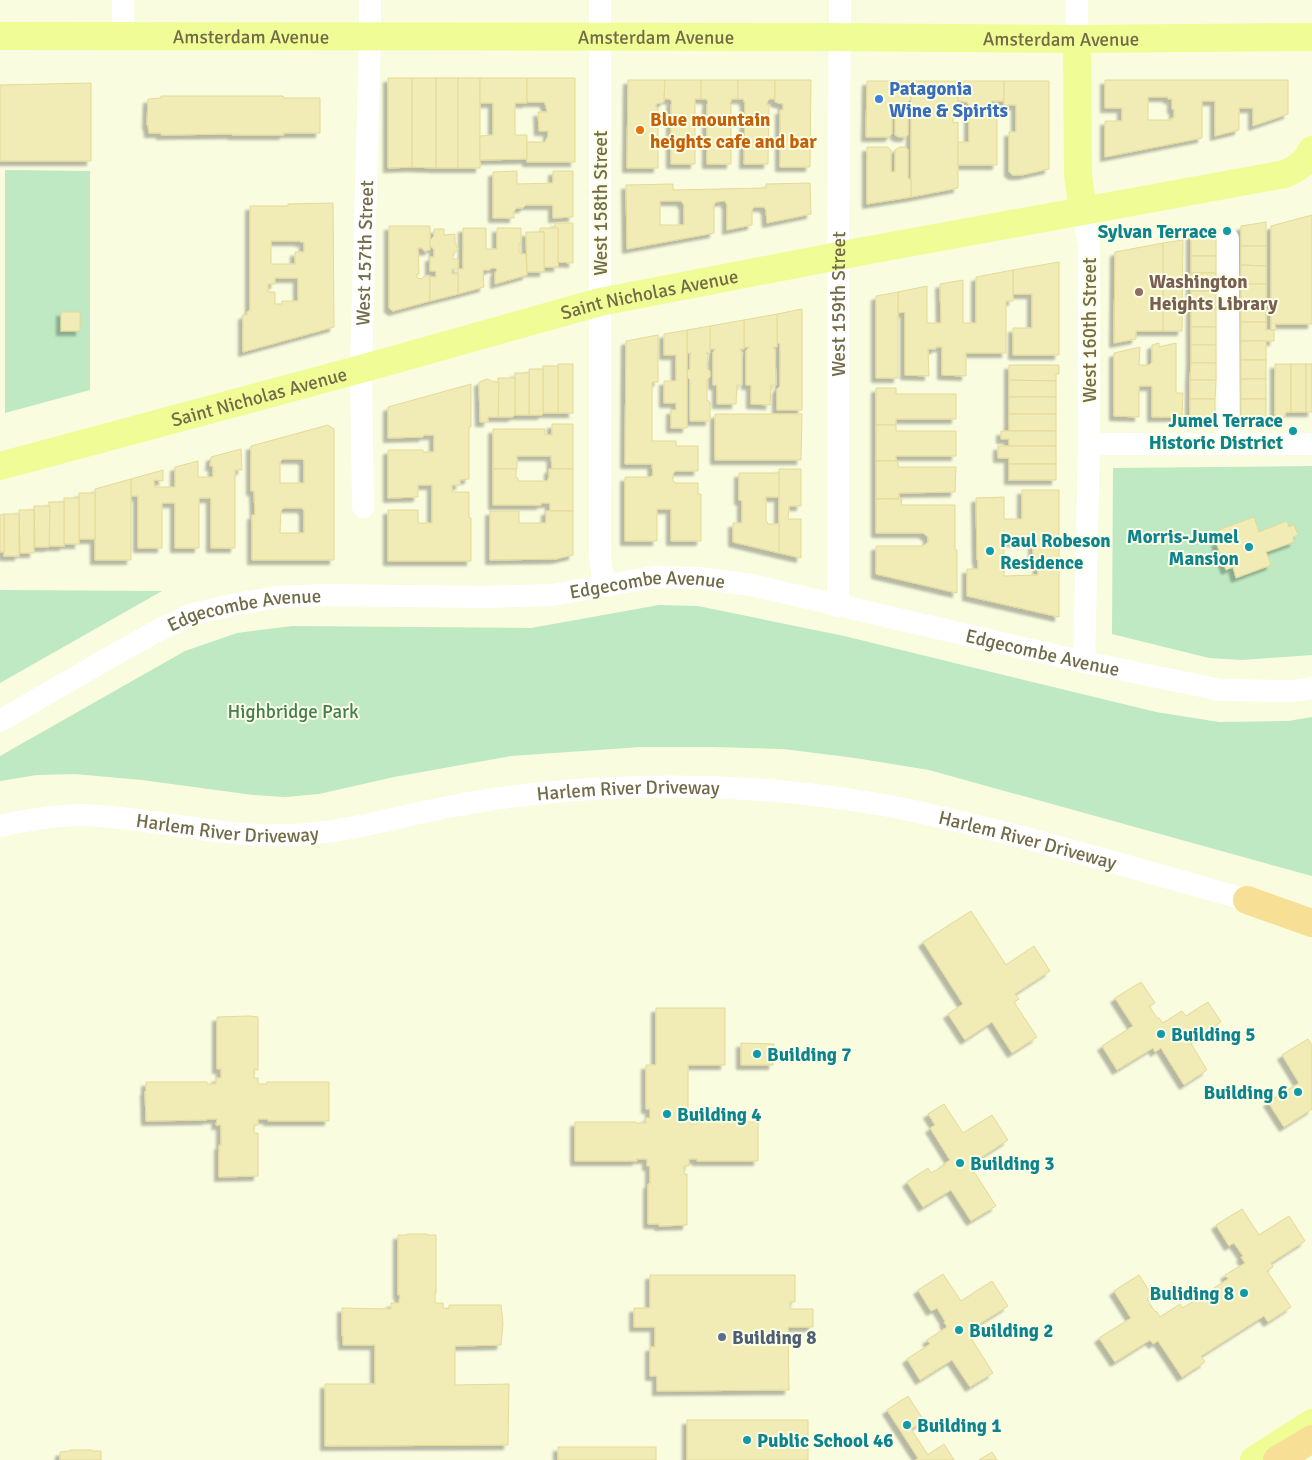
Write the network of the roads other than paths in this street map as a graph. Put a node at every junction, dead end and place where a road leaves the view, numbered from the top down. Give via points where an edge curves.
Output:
1 (122, 0) edge
2 (370, 0) edge
3 (600, 0) edge
4 (840, 0) edge
5 (1077, 0) edge
6 (0, 36) edge
7 (122, 37) junction
8 (370, 37) junction
9 (600, 37) junction
10 (840, 37) junction
11 (1312, 37) edge
12 (1077, 39) junction
13 (1312, 150) edge
14 (1312, 170) edge
15 (1285, 174) junction
16 (1083, 211) junction
17 (1228, 239) dead end
18 (838, 256) junction
19 (600, 302) junction
20 (361, 370) junction
21 (1089, 444) junction
22 (1229, 444) junction
23 (1312, 444) edge
24 (0, 466) edge
25 (363, 507) dead end
26 (604, 585) junction
27 (838, 606) junction
28 (1084, 662) junction
29 (1312, 688) edge
30 (0, 721) edge
31 (0, 826) edge
32 (1247, 900) junction
33 (1312, 909) edge
34 (1312, 923) edge
35 (1312, 931) edge
36 (1312, 1423) edge
37 (1312, 1439) edge
38 (1254, 1460) edge
39 (1277, 1460) edge

1 - 7 street
2 - 8 street, West 157th Street
3 - 9 street, West 158th Street
4 - 10 street, West 159th Street
5 - 12 street, West 160th Street
6 - 7 main road, Amsterdam Avenue
7 - 8 main road, Amsterdam Avenue
8 - 9 main road, Amsterdam Avenue
8 - 20 street, West 157th Street
9 - 10 main road, Amsterdam Avenue
9 - 19 street, West 158th Street
10 - 12 main road, Amsterdam Avenue
10 - 18 street, West 159th Street
11 - 12 main road, Amsterdam Avenue
12 - 16 main road, West 160th Street via 1078,175
13 - 15 main road via 1302,165
14 - 15 street, Saint Nicholas Avenue
15 - 16 main road, Saint Nicholas Avenue
16 - 18 main road, Saint Nicholas Avenue
16 - 21 street, West 160th Street via 1089,246
17 - 22 street
18 - 19 main road, Saint Nicholas Avenue
18 - 27 street, West 159th Street
19 - 20 main road, Saint Nicholas Avenue
19 - 26 street, West 158th Street via 600,557
20 - 24 main road, Saint Nicholas Avenue
20 - 25 street, West 157th Street
21 - 22 street
21 - 28 street, West 160th Street
22 - 23 street
26 - 27 street, Edgecombe Avenue via 654,578 700,578
26 - 30 street, Edgecombe Avenue via 552,595 324,595 278,597 237,604 193,614 159,630
27 - 28 street, Edgecombe Avenue
28 - 29 street, Edgecombe Avenue via 1221,690 1294,691
31 - 32 street, Harlem River Driveway via 44,817 81,815 290,835 338,830 452,806 539,794 630,787 757,790 849,799 936,815
32 - 33 highway
32 - 34 highway
32 - 35 main road
36 - 38 main road
37 - 39 highway

